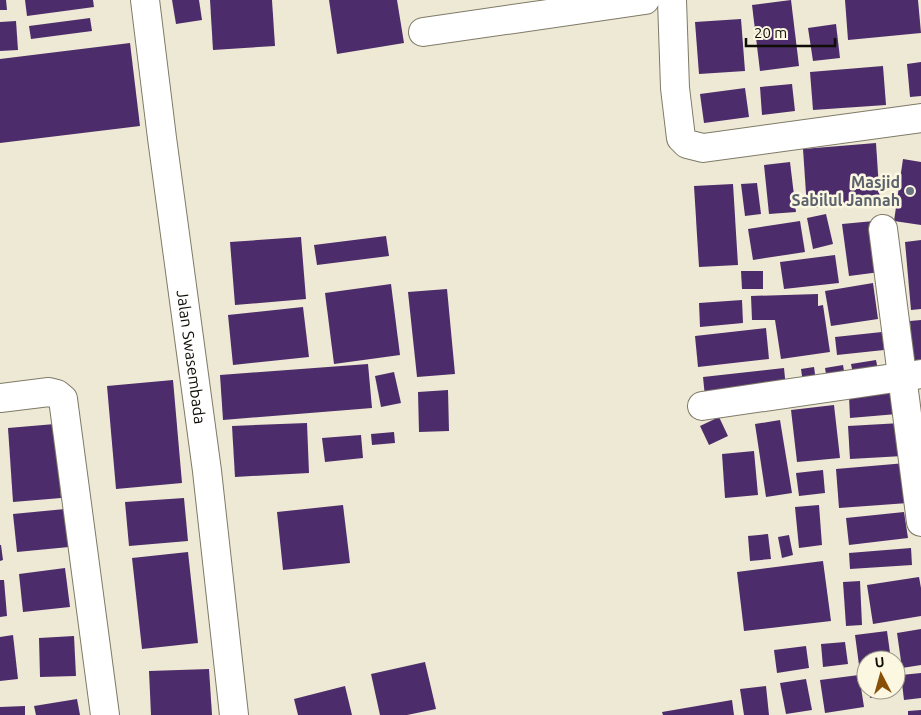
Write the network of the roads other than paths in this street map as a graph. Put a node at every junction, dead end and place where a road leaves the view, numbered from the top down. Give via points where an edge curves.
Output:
1 (145, 0) edge
2 (645, 0) edge
3 (672, 0) edge
4 (423, 32) dead end
5 (921, 118) edge
6 (883, 229) dead end
7 (912, 376) edge
8 (0, 398) edge
9 (702, 406) dead end
10 (921, 522) edge
11 (105, 715) edge
12 (234, 715) edge

1 - 12 street, Jalan Swasembada via 207,471
2 - 4 street
3 - 5 street via 674,88 681,138 687,144 703,148
6 - 7 street
7 - 9 street
7 - 10 street
8 - 11 street via 49,392 63,399

